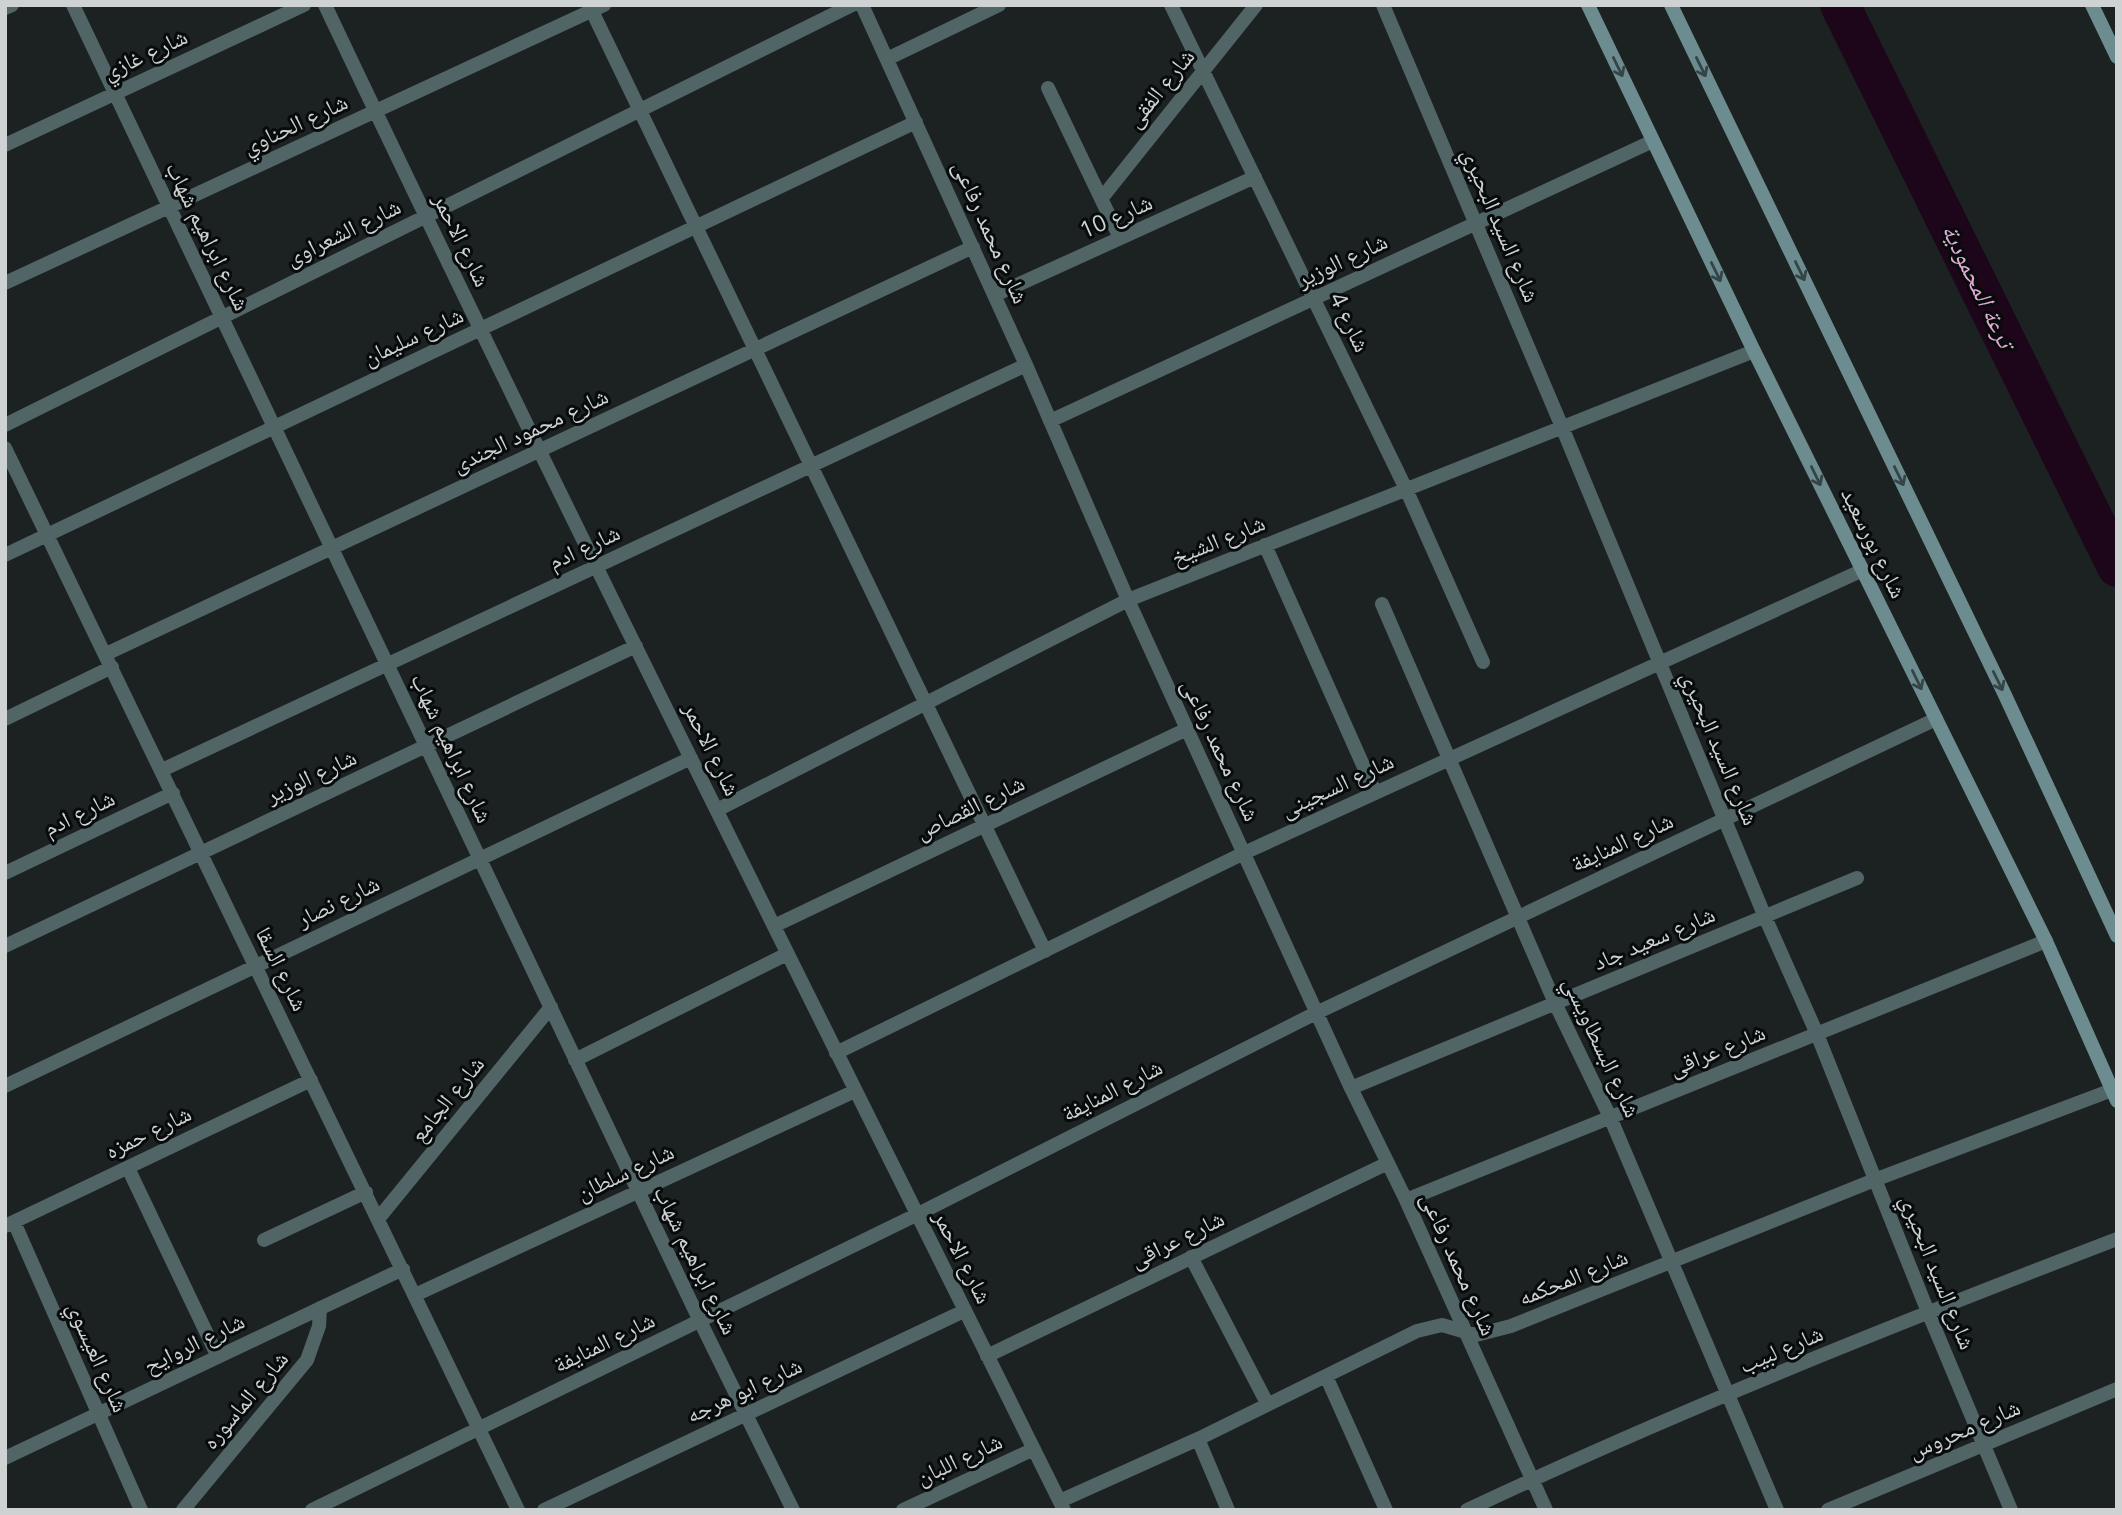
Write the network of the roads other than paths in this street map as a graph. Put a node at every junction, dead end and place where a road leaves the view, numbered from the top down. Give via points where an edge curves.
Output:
1 (12, 5) edge
2 (73, 5) edge
3 (304, 5) edge
4 (326, 5) edge
5 (852, 5) edge
6 (862, 5) edge
7 (999, 5) edge
8 (1171, 5) edge
9 (1255, 5) edge
10 (1382, 5) edge
11 (1588, 5) edge
12 (1671, 5) edge
13 (2092, 5) edge
14 (5, 8) edge
15 (598, 8) edge
16 (2117, 57) edge
17 (887, 59) junction
18 (1203, 71) junction
19 (1048, 88) dead end
20 (115, 93) junction
21 (640, 110) junction
22 (376, 112) junction
23 (916, 122) junction
24 (1653, 141) junction
25 (5, 145) edge
26 (1255, 177) junction
27 (1101, 199) junction
28 (169, 207) junction
29 (426, 217) junction
30 (1475, 223) junction
31 (696, 227) junction
32 (1120, 239) junction
33 (973, 247) junction
34 (5, 284) edge
35 (995, 295) junction
36 (1314, 299) junction
37 (222, 318) junction
38 (480, 329) junction
39 (755, 349) junction
40 (1754, 351) junction
41 (1026, 365) junction
42 (1050, 421) junction
43 (5, 425) edge
44 (274, 427) junction
45 (1562, 427) junction
46 (5, 447) edge
47 (540, 450) junction
48 (811, 465) junction
49 (1406, 489) junction
50 (48, 535) junction
51 (1265, 545) junction
52 (332, 548) junction
53 (5, 555) edge
54 (596, 566) junction
55 (1863, 570) junction
56 (1128, 600) junction
57 (1382, 604) dead end
58 (636, 646) junction
59 (109, 661) junction
60 (1483, 662) dead end
61 (1660, 662) junction
62 (387, 664) junction
63 (926, 703) junction
64 (5, 719) edge
65 (1936, 719) junction
66 (1187, 729) junction
67 (426, 747) junction
68 (691, 758) junction
69 (1449, 758) junction
70 (162, 770) junction
71 (1375, 792) junction
72 (173, 793) junction
73 (717, 810) junction
74 (1726, 819) junction
75 (985, 825) junction
76 (201, 853) junction
77 (1244, 853) junction
78 (480, 859) junction
79 (5, 873) edge
80 (1857, 878) dead end
81 (1518, 916) junction
82 (1765, 917) junction
83 (774, 926) junction
84 (2117, 936) edge
85 (2046, 941) junction
86 (5, 946) edge
87 (1045, 951) junction
88 (788, 954) junction
89 (256, 966) junction
90 (1555, 1003) junction
91 (551, 1007) junction
92 (1316, 1013) junction
93 (1817, 1034) junction
94 (836, 1053) junction
95 (575, 1060) junction
96 (311, 1080) junction
97 (5, 1086) edge
98 (1351, 1088) junction
99 (855, 1091) junction
100 (2114, 1096) edge
101 (1610, 1117) junction
102 (1388, 1163) junction
103 (128, 1168) junction
104 (1877, 1180) junction
105 (638, 1191) junction
106 (366, 1192) junction
107 (1405, 1200) junction
108 (916, 1215) junction
109 (378, 1219) junction
110 (10, 1224) edge
111 (2117, 1239) edge
112 (264, 1240) dead end
113 (1191, 1257) junction
114 (1672, 1261) junction
115 (403, 1269) junction
116 (415, 1295) junction
117 (320, 1308) junction
118 (964, 1311) junction
119 (1928, 1312) junction
120 (700, 1321) junction
121 (1465, 1332) junction
122 (987, 1356) junction
123 (218, 1357) junction
124 (1326, 1376) junction
125 (2117, 1389) edge
126 (1730, 1395) junction
127 (1267, 1404) junction
128 (99, 1414) junction
129 (745, 1414) junction
130 (479, 1428) junction
131 (1198, 1439) junction
132 (1984, 1445) junction
133 (1034, 1448) junction
134 (5, 1458) edge
135 (1532, 1479) junction
136 (1062, 1506) edge
137 (516, 1509) edge
138 (141, 1510) edge
139 (183, 1510) edge
140 (312, 1510) edge
141 (544, 1510) edge
142 (793, 1510) edge
143 (903, 1510) edge
144 (1228, 1510) edge
145 (1386, 1510) edge
146 (1467, 1510) edge
147 (1546, 1510) edge
148 (1777, 1510) edge
149 (1828, 1510) edge
150 (2011, 1510) edge

1 - 14 street
2 - 20 street, شارع ابراهيم شهاب
3 - 20 street, شارع غازي
4 - 22 street, شارع الاحمر
5 - 21 street, شارع الشعراوى
6 - 17 street, شارع محمد رفاعى
7 - 17 street
8 - 18 street, شارع 4
9 - 18 street, شارع الفقى
10 - 30 street, شارع السيد البحيري
11 -> 24 street, شارع بورسعيد
12 -> 84 street
13 - 16 street
15 - 21 street
15 - 22 street, شارع الحناوي
17 - 23 street, شارع محمد رفاعى
18 - 26 street, شارع 4
18 - 27 street, شارع الفقى
19 - 27 street
20 - 25 street, شارع غازي
20 - 28 street, شارع ابراهيم شهاب
21 - 29 street, شارع الشعراوى
21 - 31 street
22 - 28 street, شارع الحناوي
22 - 29 street, شارع الاحمر
23 - 31 street, شارع سليمان
23 - 33 street, شارع محمد رفاعى
24 - 30 street, شارع الوزير
24 -> 40 street, شارع بورسعيد
26 - 32 street, شارع 10
26 - 36 street, شارع 4
27 - 32 street
28 - 34 street, شارع الحناوي
28 - 37 street, شارع ابراهيم شهاب
29 - 37 street, شارع الشعراوى
29 - 38 street, شارع الاحمر
30 - 36 street, شارع الوزير
30 - 45 street, شارع السيد البحيري
31 - 38 street, شارع سليمان
31 - 39 street
32 - 35 street, شارع 10
33 - 35 street, شارع محمد رفاعى
33 - 39 street, شارع محمود الجندى
35 - 41 street, شارع محمد رفاعى
36 - 42 street, شارع الوزير
36 - 49 street, شارع 4
37 - 43 street, شارع الشعراوى
37 - 44 street, شارع ابراهيم شهاب
38 - 44 street, شارع سليمان
38 - 47 street, شارع الاحمر
39 - 47 street, شارع محمود الجندى
39 - 48 street
40 - 45 street, شارع الشيخ
40 -> 55 street, شارع بورسعيد
41 - 42 street, شارع محمد رفاعى
41 - 48 street, شارع ادم
42 - 56 street, شارع محمد رفاعى
44 - 50 street, شارع سليمان
44 - 52 street, شارع ابراهيم شهاب
45 - 49 street, شارع الشيخ
45 - 61 street, شارع السيد البحيري
46 - 50 street, شارع السقا
47 - 52 street, شارع محمود الجندى
47 - 54 street, شارع الاحمر
48 - 54 street, شارع ادم
48 - 63 street
49 - 51 street, شارع الشيخ
49 - 60 street, شارع 4
50 - 53 street, شارع سليمان
50 - 59 street, شارع السقا
51 - 56 street, شارع الشيخ
51 - 71 street
52 - 59 street, شارع محمود الجندى
52 - 62 street, شارع ابراهيم شهاب
54 - 58 street, شارع الاحمر
54 - 62 street, شارع ادم
55 - 61 street, شارع السجينى
55 -> 65 street, شارع بورسعيد
56 - 63 street, شارع الشيخ
56 - 66 street, شارع محمد رفاعى
57 - 69 street, شارع البسطاويسي
58 - 67 street, شارع الوزير
58 - 68 street, شارع الاحمر
59 - 64 street, شارع محمود الجندى
59 - 70 street, شارع السقا
61 - 69 street, شارع السجينى
61 - 74 street, شارع السيد البحيري
62 - 67 street, شارع ابراهيم شهاب
62 - 70 street, شارع ادم
63 - 73 street, شارع الشيخ
63 - 75 street
65 - 74 street, شارع المنايفة
65 - 85 street, شارع بورسعيد
66 - 75 street, شارع القصاص
66 - 77 street, شارع محمد رفاعى
67 - 76 street, شارع الوزير
67 - 78 street, شارع ابراهيم شهاب
68 - 73 street, شارع الاحمر
68 - 78 street, شارع نصار
69 - 71 street, شارع السجينى
69 - 81 street, شارع البسطاويسي
70 - 72 street, شارع السقا
71 - 77 street, شارع السجينى
72 - 76 street, شارع السقا
72 - 79 street, شارع ادم
73 - 83 street, شارع الاحمر
74 - 81 street, شارع المنايفة
74 - 82 street, شارع السيد البحيري
75 - 83 street, شارع القصاص
75 - 87 street
76 - 86 street, شارع الوزير
76 - 89 street, شارع السقا
77 - 87 street, شارع السجينى
77 - 92 street, شارع محمد رفاعى
78 - 89 street, شارع نصار
78 - 91 street, شارع ابراهيم شهاب
80 - 82 street, شارع سعيد جاد
81 - 90 street, شارع البسطاويسي
81 - 92 street, شارع المنايفة
82 - 90 street, شارع سعيد جاد
82 - 93 street, شارع السيد البحيري
83 - 88 street, شارع الاحمر
85 - 93 street, شارع عراقى
85 - 100 street, شارع بورسعيد
87 - 94 street, شارع السجينى
88 - 94 street, شارع الاحمر
88 - 95 street
89 - 96 street, شارع السقا
89 - 97 street, شارع نصار
90 - 98 street, شارع سعيد جاد
90 - 101 street, شارع البسطاويسي
91 - 95 street, شارع ابراهيم شهاب
91 - 109 street, شارع الجامع
92 - 98 street, شارع محمد رفاعى
92 - 108 street, شارع المنايفة
93 - 101 street, شارع عراقى
93 - 104 street, شارع السيد البحيري
94 - 99 street, شارع الاحمر
95 - 105 street, شارع ابراهيم شهاب
96 - 103 street, شارع حمزه
96 - 106 street, شارع السقا
98 - 102 street, شارع محمد رفاعى
99 - 105 street, شارع سلطان
99 - 108 street, شارع الاحمر
100 - 104 street, شارع المحكمه
101 - 107 street, شارع عراقى
101 - 114 street, شارع البسطاويسي
102 - 107 street, شارع محمد رفاعى
102 - 113 street, شارع عراقى
103 - 110 street, شارع حمزه
103 - 123 street
104 - 114 street, شارع المحكمه
104 - 119 street, شارع السيد البحيري
105 - 116 street, شارع سلطان
105 - 120 street, شارع ابراهيم شهاب
106 - 109 street, شارع السقا
106 - 112 street
107 - 121 street, شارع محمد رفاعى
108 - 118 street, شارع الاحمر
108 - 120 street, شارع المنايفة
109 - 115 street, شارع السقا
110 - 128 street, شارع العيسوي
111 - 119 street, شارع لبيب
113 - 122 street, شارع عراقى
113 - 127 street
114 - 121 street, شارع المحكمه via 1511,1326 1476,1335
114 - 126 street, شارع البسطاويسي
115 - 116 street, شارع السقا
115 - 117 street, شارع الروايح
116 - 130 street, شارع السقا
117 - 123 street, شارع الروايح
117 - 139 street, شارع الماسوره via 315,1344 307,1360
118 - 122 street, شارع الاحمر
118 - 129 street, شارع ابو هرجه
119 - 126 street, شارع لبيب
119 - 132 street, شارع السيد البحيري
120 - 129 street, شارع ابراهيم شهاب
120 - 130 street, شارع المنايفة
121 - 124 street, شارع المحكمه via 1442,1325 1417,1331
121 - 135 street, شارع محمد رفاعى
122 - 133 street, شارع الاحمر
123 - 128 street, شارع الروايح
124 - 127 street, شارع المحكمه
124 - 145 street
125 - 132 street, شارع محروس
126 - 135 street, شارع لبيب
126 - 148 street, شارع البسطاويسي
127 - 131 street, شارع المحكمه
128 - 134 street, شارع الروايح
128 - 138 street, شارع العيسوي
129 - 141 street, شارع ابو هرجه
129 - 142 street, شارع ابراهيم شهاب
130 - 137 street, شارع السقا
130 - 140 street, شارع المنايفة
131 - 136 street, شارع المحكمه
131 - 144 street
132 - 149 street, شارع محروس
132 - 150 street, شارع السيد البحيري
133 - 136 street, شارع الاحمر
133 - 143 street, شارع اللبان
135 - 146 street, شارع لبيب
135 - 147 street, شارع محمد رفاعى

